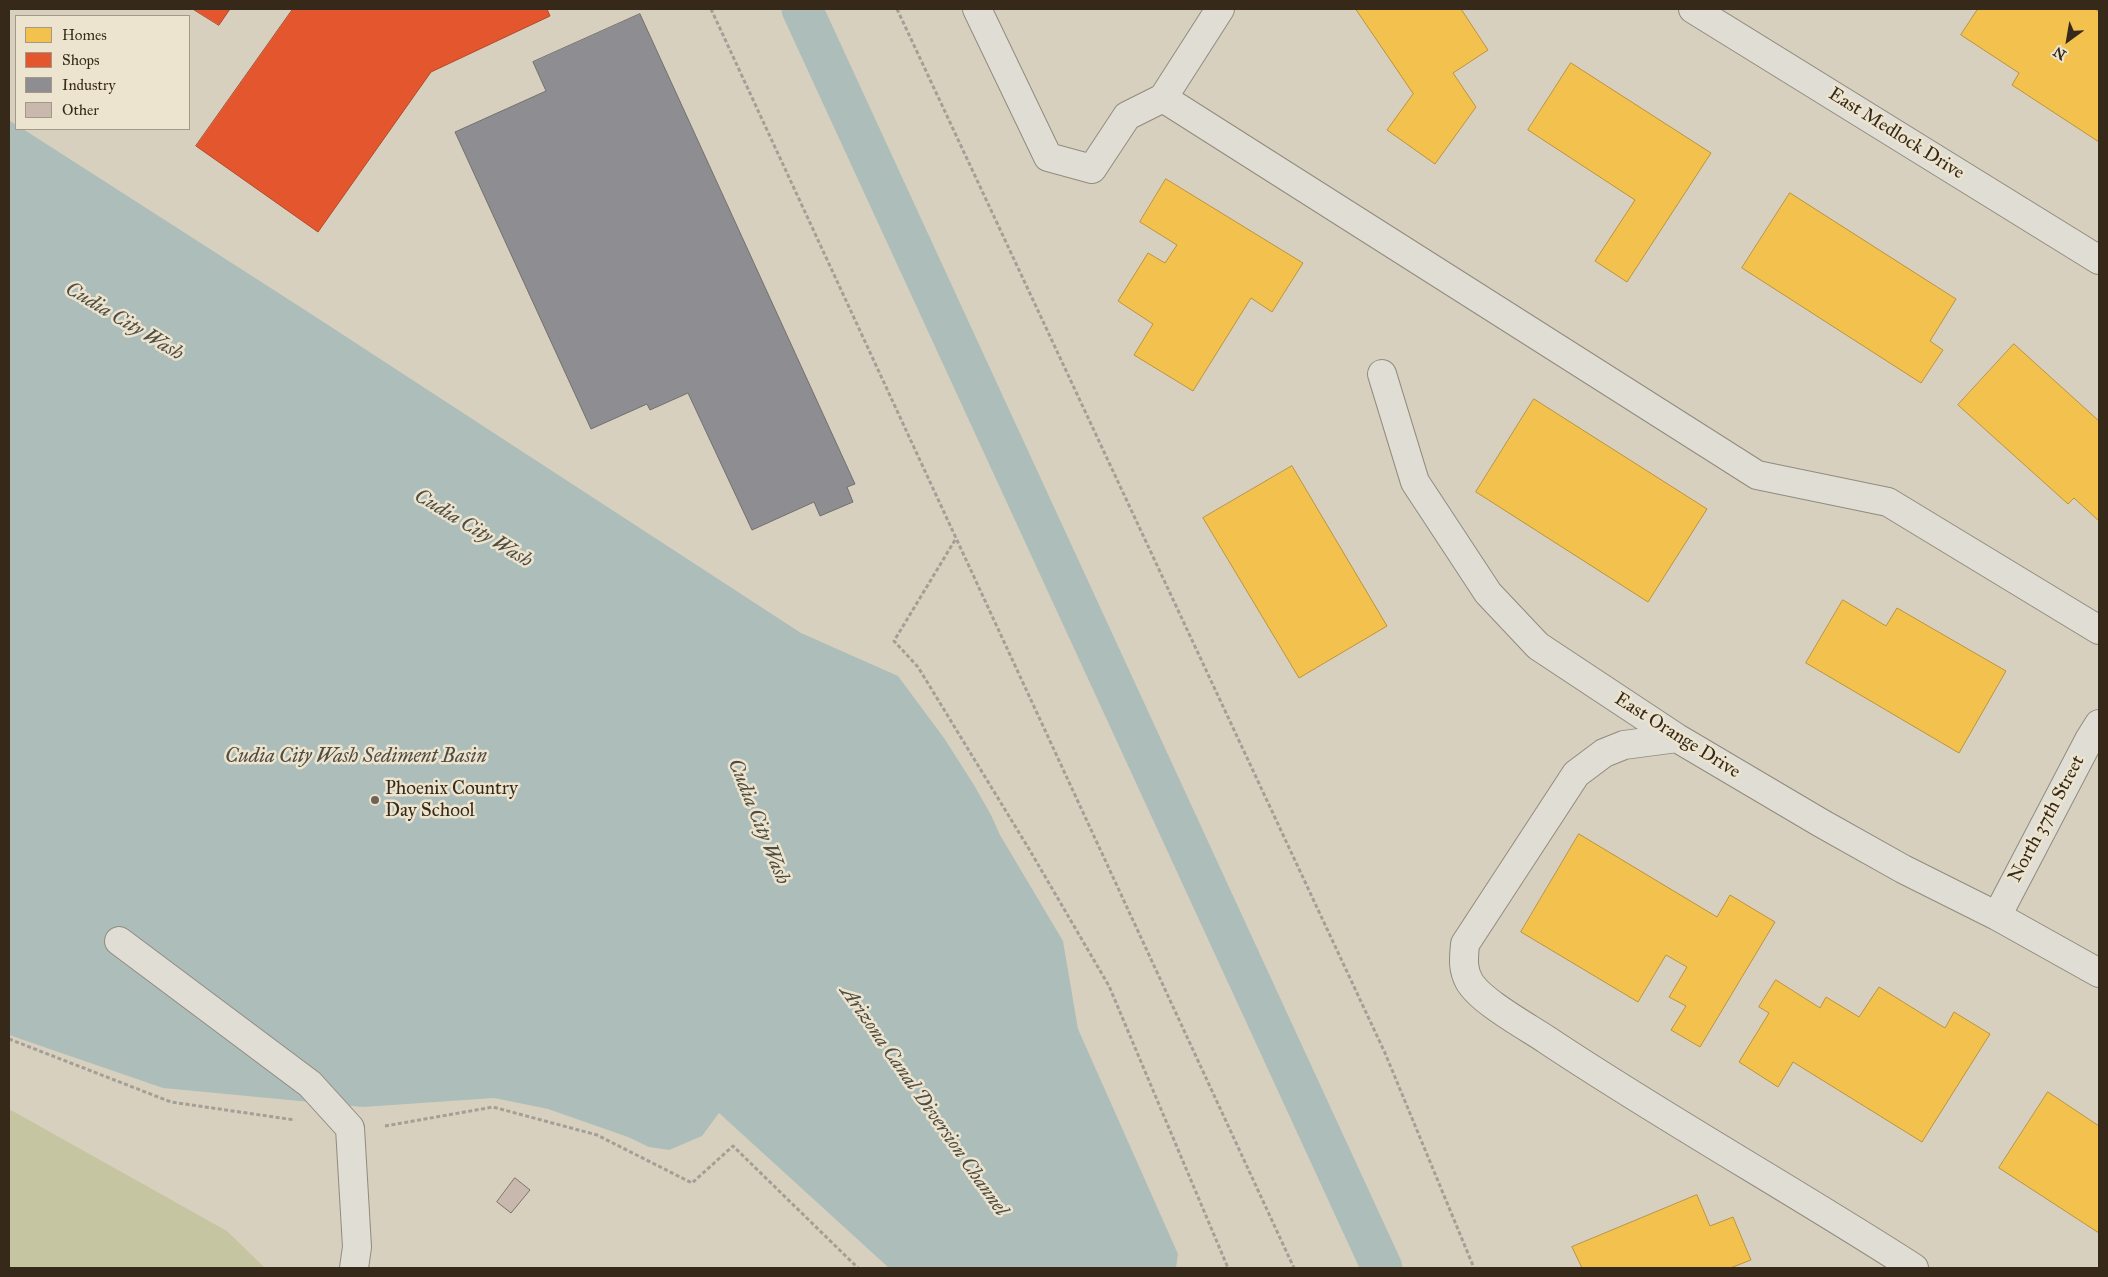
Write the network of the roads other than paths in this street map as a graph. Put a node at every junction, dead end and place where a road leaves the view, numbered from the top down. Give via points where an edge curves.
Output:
1 (977, 9) edge
2 (1220, 9) edge
3 (1693, 9) edge
4 (1163, 98) junction
5 (2099, 260) edge
6 (1382, 374) dead end
7 (2099, 630) edge
8 (2099, 724) edge
9 (1676, 738) junction
10 (1997, 916) junction
11 (119, 941) dead end
12 (2099, 973) edge
13 (354, 1268) edge
14 (1914, 1268) edge

1 - 4 street via 1048,157 1092,169 1127,116
2 - 4 street
3 - 5 street, East Medlock Drive
4 - 7 street via 1757,475 1888,502
6 - 9 street, East Orange Drive via 1415,482 1488,593 1538,646
8 - 10 street, North 37th Street
9 - 10 street, East Orange Drive via 1903,869
9 - 14 street via 1624,745 1604,753 1576,774 1465,944 1463,962 1469,981 1487,1000 1598,1074
10 - 12 street, East Orange Drive
11 - 13 street via 310,1084 350,1128 357,1247

